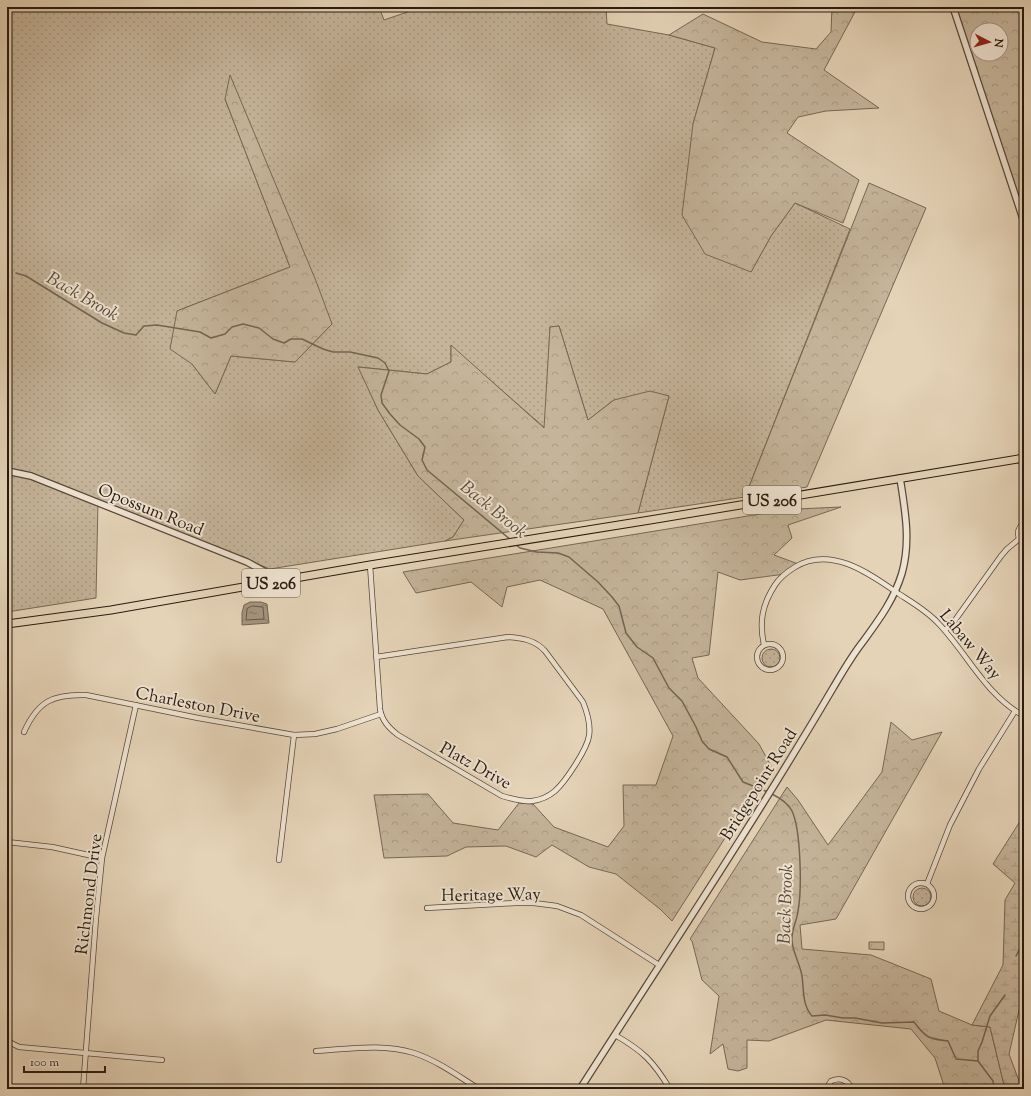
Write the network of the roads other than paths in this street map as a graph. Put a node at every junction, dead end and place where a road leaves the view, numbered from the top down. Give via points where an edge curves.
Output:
1 (953, 7) edge
2 (1024, 222) edge
3 (1024, 458) edge
4 (7, 471) edge
5 (900, 478) junction
6 (1024, 522) edge
7 (1019, 539) junction
8 (1024, 544) edge
9 (370, 565) junction
10 (282, 581) junction
11 (895, 591) junction
12 (7, 624) edge
13 (945, 630) junction
14 (764, 645) junction
15 (376, 657) junction
16 (136, 705) junction
17 (1015, 711) junction
18 (381, 714) junction
19 (1024, 716) edge
20 (24, 732) dead end
21 (294, 735) junction
22 (7, 842) edge
23 (102, 858) junction
24 (279, 860) dead end
25 (927, 884) junction
26 (427, 908) dead end
27 (659, 965) junction
28 (615, 1034) junction
29 (7, 1041) edge
30 (316, 1051) dead end
31 (86, 1053) junction
32 (162, 1060) dead end
33 (83, 1089) edge
34 (479, 1089) edge
35 (580, 1089) edge
36 (670, 1089) edge
37 (826, 1089) edge
38 (852, 1089) edge

1 - 2 street
3 - 5 highway, US 206
4 - 10 street, Opossum Road via 31,476 247,562
5 - 9 highway, US 206
5 - 11 street, Bridgepoint Road via 907,537 905,560
6 - 7 street via 1018,528
7 - 8 street
7 - 13 street via 1001,556 953,623
9 - 10 highway, US 206
9 - 15 street, Platz Drive
10 - 12 highway, US 206 via 111,610
11 - 13 street, Labaw Way via 929,614
11 - 14 street, Labaw Way via 843,562 827,559 804,562 776,582 768,596 761,621
11 - 27 street, Bridgepoint Road via 883,614 849,662
13 - 17 street, Labaw Way via 993,692
14 - 14 street via 756,656 758,665 766,670 775,670 783,661 782,652 773,644
15 - 18 street, Platz Drive
15 - 18 street, Platz Drive via 508,637 532,641 545,650 583,702 589,729 586,745 560,785 539,799 525,801 502,796 398,736 389,728
16 - 20 street, Charleston Drive via 70,694 56,698 37,709
16 - 21 street, Charleston Drive
16 - 23 street, Richmond Drive
17 - 19 street, Labaw Way
17 - 25 street via 979,769 950,825
18 - 21 street, Charleston Drive via 337,729 316,734
21 - 24 street
22 - 23 street via 52,847
23 - 31 street, Richmond Drive
25 - 25 street via 914,885 909,891 910,903 916,908 925,909 932,904 933,891
26 - 27 street, Heritage Way via 515,903 558,906 582,915
27 - 28 street, Bridgepoint Road
28 - 35 street, Bridgepoint Road
28 - 36 street via 644,1054 659,1070
29 - 31 street via 19,1047
30 - 34 street via 369,1047 406,1051 441,1065
31 - 32 street
31 - 33 street, Richmond Drive
37 - 38 street via 831,1081 840,1079 848,1082

